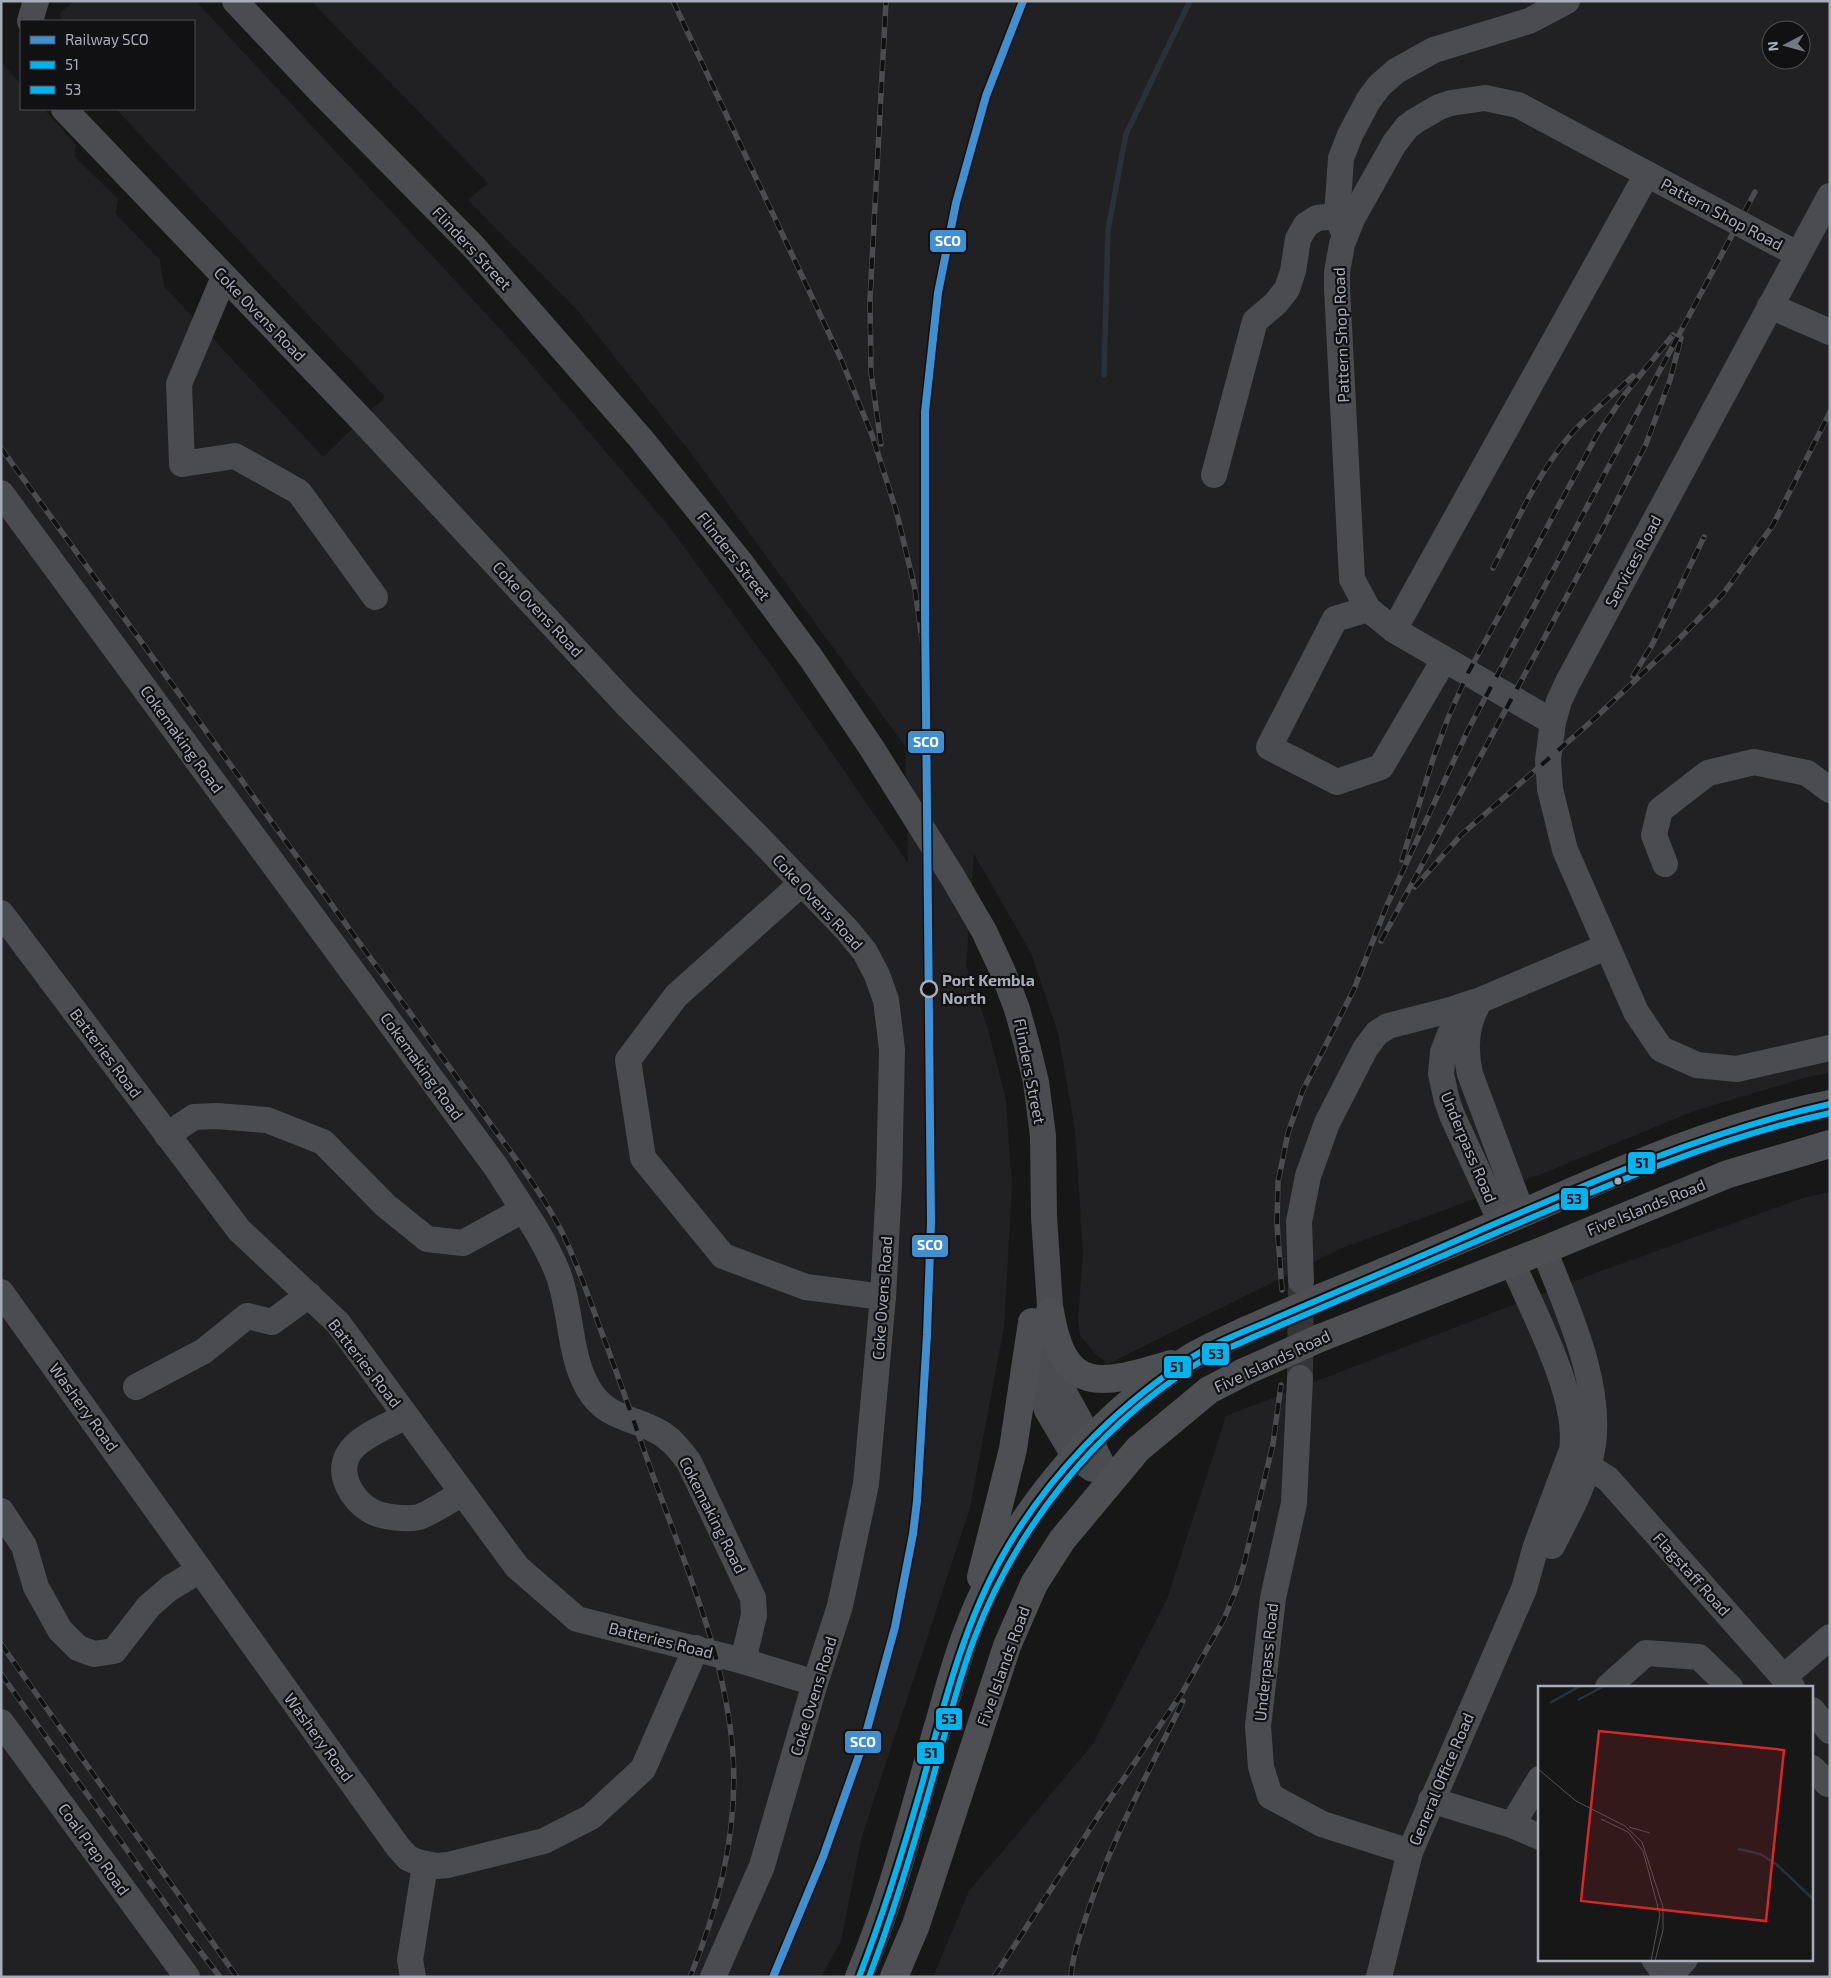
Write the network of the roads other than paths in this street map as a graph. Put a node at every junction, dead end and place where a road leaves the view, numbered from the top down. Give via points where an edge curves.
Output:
1 (36, 1) edge
2 (235, 1) edge
3 (1568, 1) edge
4 (30, 20) edge
5 (65, 110) edge
6 (1647, 174) junction
7 (1830, 196) edge
8 (1341, 226) junction
9 (1797, 254) junction
10 (224, 278) junction
11 (1770, 306) junction
12 (1830, 332) edge
13 (1214, 475) dead end
14 (1, 493) edge
15 (375, 597) dead end
16 (1368, 609) junction
17 (1394, 630) junction
18 (1444, 660) junction
19 (1553, 722) junction
20 (1830, 790) edge
21 (1665, 864) dead end
22 (802, 883) junction
23 (1, 913) edge
24 (1606, 946) junction
25 (1484, 998) junction
26 (1830, 1048) edge
27 (1830, 1104) edge
28 (168, 1135) junction
29 (1830, 1144) edge
30 (523, 1210) junction
31 (1512, 1218) junction
32 (1544, 1250) junction
33 (1512, 1262) junction
34 (1311, 1290) junction
35 (1, 1292) edge
36 (308, 1296) junction
37 (883, 1297) junction
38 (1041, 1316) junction
39 (1191, 1358) junction
40 (1300, 1378) tunnel mouth
41 (136, 1386) dead end
42 (406, 1416) junction
43 (1083, 1449) junction
44 (1579, 1463) junction
45 (1110, 1481) junction
46 (463, 1493) junction
47 (1, 1512) edge
48 (200, 1570) junction
49 (965, 1636) junction
50 (1830, 1637) edge
51 (696, 1648) junction
52 (743, 1661) junction
53 (1788, 1682) edge
54 (815, 1683) junction
55 (1609, 1686) edge
56 (1729, 1686) edge
57 (1814, 1712) edge
58 (1, 1722) edge
59 (1830, 1731) edge
60 (1538, 1782) edge
61 (1431, 1800) junction
62 (1512, 1825) junction
63 (1538, 1837) edge
64 (1410, 1852) junction
65 (425, 1865) junction
66 (1655, 1960) edge
67 (1684, 1960) edge
68 (187, 1977) edge
69 (413, 1977) edge
70 (712, 1977) edge
71 (859, 1977) edge
72 (894, 1977) edge
73 (1379, 1977) edge
74 (1668, 1977) edge

1 - 4 street
2 - 38 street, Flinders Street via 473,246 642,440 780,615 872,747 984,931 1018,1010 1036,1082 1043,1136
3 - 8 street via 1529,21 1434,50 1387,79 1368,101 1343,152
5 - 10 street, Coke Ovens Road
6 - 8 street, Pattern Shop Road via 1518,105 1494,99 1461,100 1424,114 1401,135 1352,219
6 - 9 street, Pattern Shop Road
6 - 17 street, Pattern Shop Road
7 - 9 street, Services Road
8 - 13 street via 1316,218 1306,225 1298,239 1287,289 1276,304 1255,321
8 - 16 street, Pattern Shop Road via 1337,288 1352,579
9 - 11 street, Services Road
10 - 15 street via 179,384 182,464 235,456 299,492
10 - 22 street, Coke Ovens Road via 362,420 626,704
11 - 12 street
11 - 19 street, Services Road via 1568,682
14 - 30 street, Cokemaking Road via 496,1167
16 - 17 street, Pattern Shop Road
16 - 18 street via 1335,620 1269,748 1337,782 1381,766
17 - 18 street, Pattern Shop Road
18 - 19 street, Pattern Shop Road
19 - 24 street, Services Road via 1548,760 1552,800 1565,850
20 - 21 street via 1807,773 1754,762 1708,773 1660,810 1654,835
22 - 37 street, Coke Ovens Road via 865,952 886,1000 892,1049
22 - 37 street via 676,996 628,1060 643,1158 723,1256 806,1286
23 - 28 street, Batteries Road
24 - 25 street, Underpass Road
24 - 26 street, Services Road via 1636,1012 1661,1049 1697,1065 1736,1069
25 - 31 street, Underpass Road via 1466,1010 1452,1028 1443,1052 1442,1074 1448,1104
25 - 34 street, Underpass Road via 1388,1026 1365,1048 1327,1123 1308,1176 1300,1222
27 - 31 main road via 1722,1131 1634,1164
28 - 30 street via 194,1117 217,1116 267,1120 323,1142 385,1205 428,1239 463,1243
28 - 36 street, Batteries Road via 239,1230
29 - 32 main road, Five Islands Road via 1728,1174
30 - 52 street, Cokemaking Road via 558,1272 579,1366 588,1388 596,1400 617,1416 668,1438 689,1462 753,1598 754,1615
31 - 34 main road
32 - 33 main road, Five Islands Road
32 - 44 street via 1578,1338 1590,1388 1594,1432 1591,1456
33 - 44 street via 1566,1392
33 - 45 main road, Five Islands Road, bridge via 1320,1338 1209,1390 1138,1449
34 - 39 main road, bridge via 1247,1330
35 - 48 street, Washery Road
36 - 41 street via 272,1322 247,1316 204,1351
36 - 42 street, Batteries Road via 338,1323
37 - 54 street, Coke Ovens Road via 866,1484 840,1606
38 - 39 main road via 1054,1335 1062,1356 1072,1368 1090,1378 1122,1378
38 - 43 street, Flinders Street
38 - 49 main road via 1013,1450
39 - 43 main road via 1135,1398
40 - 64 street, Underpass Road via 1294,1503 1272,1598 1258,1726 1261,1767 1270,1796 1322,1824
42 - 46 street, Batteries Road
42 - 46 street via 362,1440 349,1453 344,1472 356,1499 372,1512 397,1518 419,1517
43 - 45 street, Flinders Street
43 - 49 main road via 1034,1509 995,1570
44 - 53 street, Flagstaff Road via 1608,1479
44 - 61 street, General Office Road via 1566,1518 1547,1556 1524,1589
45 - 72 main road, Five Islands Road via 1047,1562 1021,1611 916,1925
46 - 51 street, Batteries Road via 517,1567 577,1619
47 - 48 street via 24,1546 36,1587 60,1630 78,1648 94,1654 114,1651 149,1606 170,1588
48 - 65 street, Washery Road via 398,1847 408,1858
49 - 71 main road via 896,1878
50 - 53 street
51 - 52 street, Batteries Road
51 - 65 street via 643,1770 591,1817 544,1841 448,1865
52 - 54 street, Batteries Road
54 - 70 street, Coke Ovens Road via 762,1866
55 - 56 street via 1646,1653 1699,1657
57 - 59 street
58 - 68 street, Coal Prep Road
60 - 62 street
61 - 62 street
61 - 64 street, General Office Road
62 - 63 street
64 - 73 street, General Office Road
65 - 69 street via 410,1960
66 - 74 street
67 - 74 street

